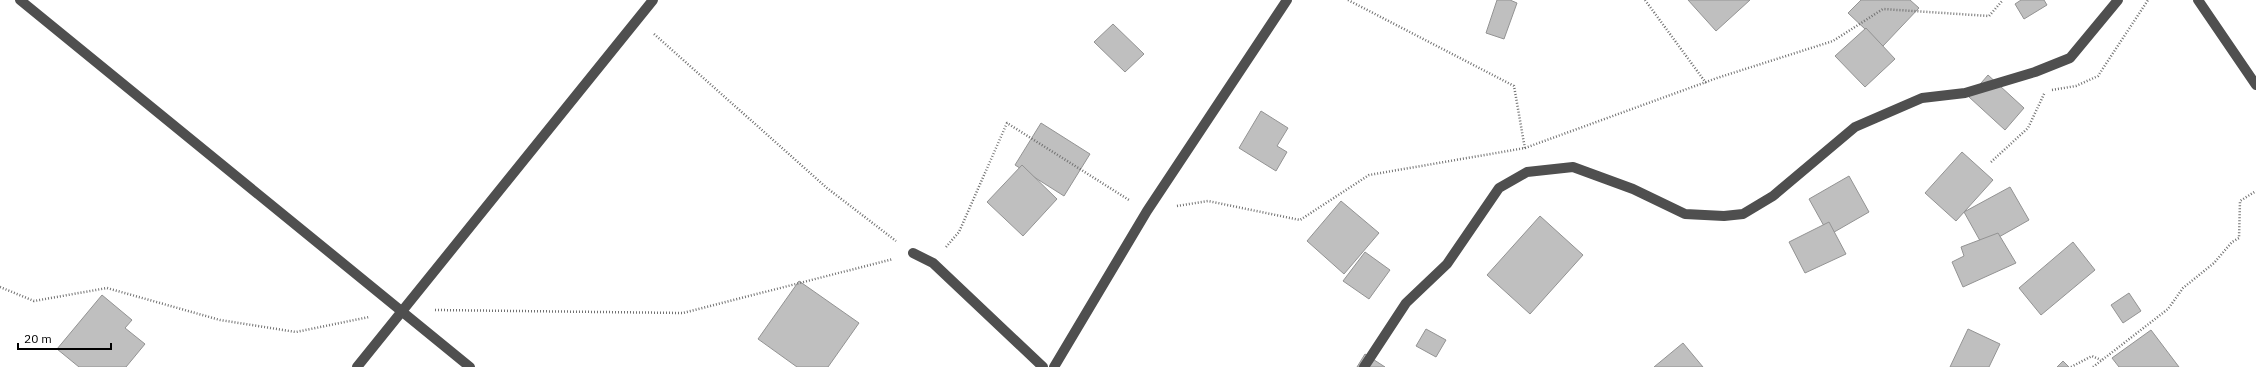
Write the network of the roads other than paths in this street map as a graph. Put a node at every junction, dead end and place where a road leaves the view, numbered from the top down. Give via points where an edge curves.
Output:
1 (20, 0) edge
2 (653, 0) edge
3 (1287, 0) edge
4 (2118, 0) edge
5 (2198, 0) edge
6 (2256, 85) edge
7 (913, 253) road end
8 (402, 310) junction
9 (357, 367) edge
10 (470, 367) edge
11 (1043, 367) edge
12 (1054, 367) edge
13 (1364, 367) edge

1 - 8 street
2 - 8 street
3 - 12 street via 1147,211
4 - 13 street via 2070,58 2035,72 1965,93 1922,98 1856,127 1773,196 1743,214 1685,214 1633,189 1573,167 1527,172 1499,188 1447,264 1406,303
5 - 6 street
7 - 11 street via 933,263
8 - 9 street
8 - 10 street

